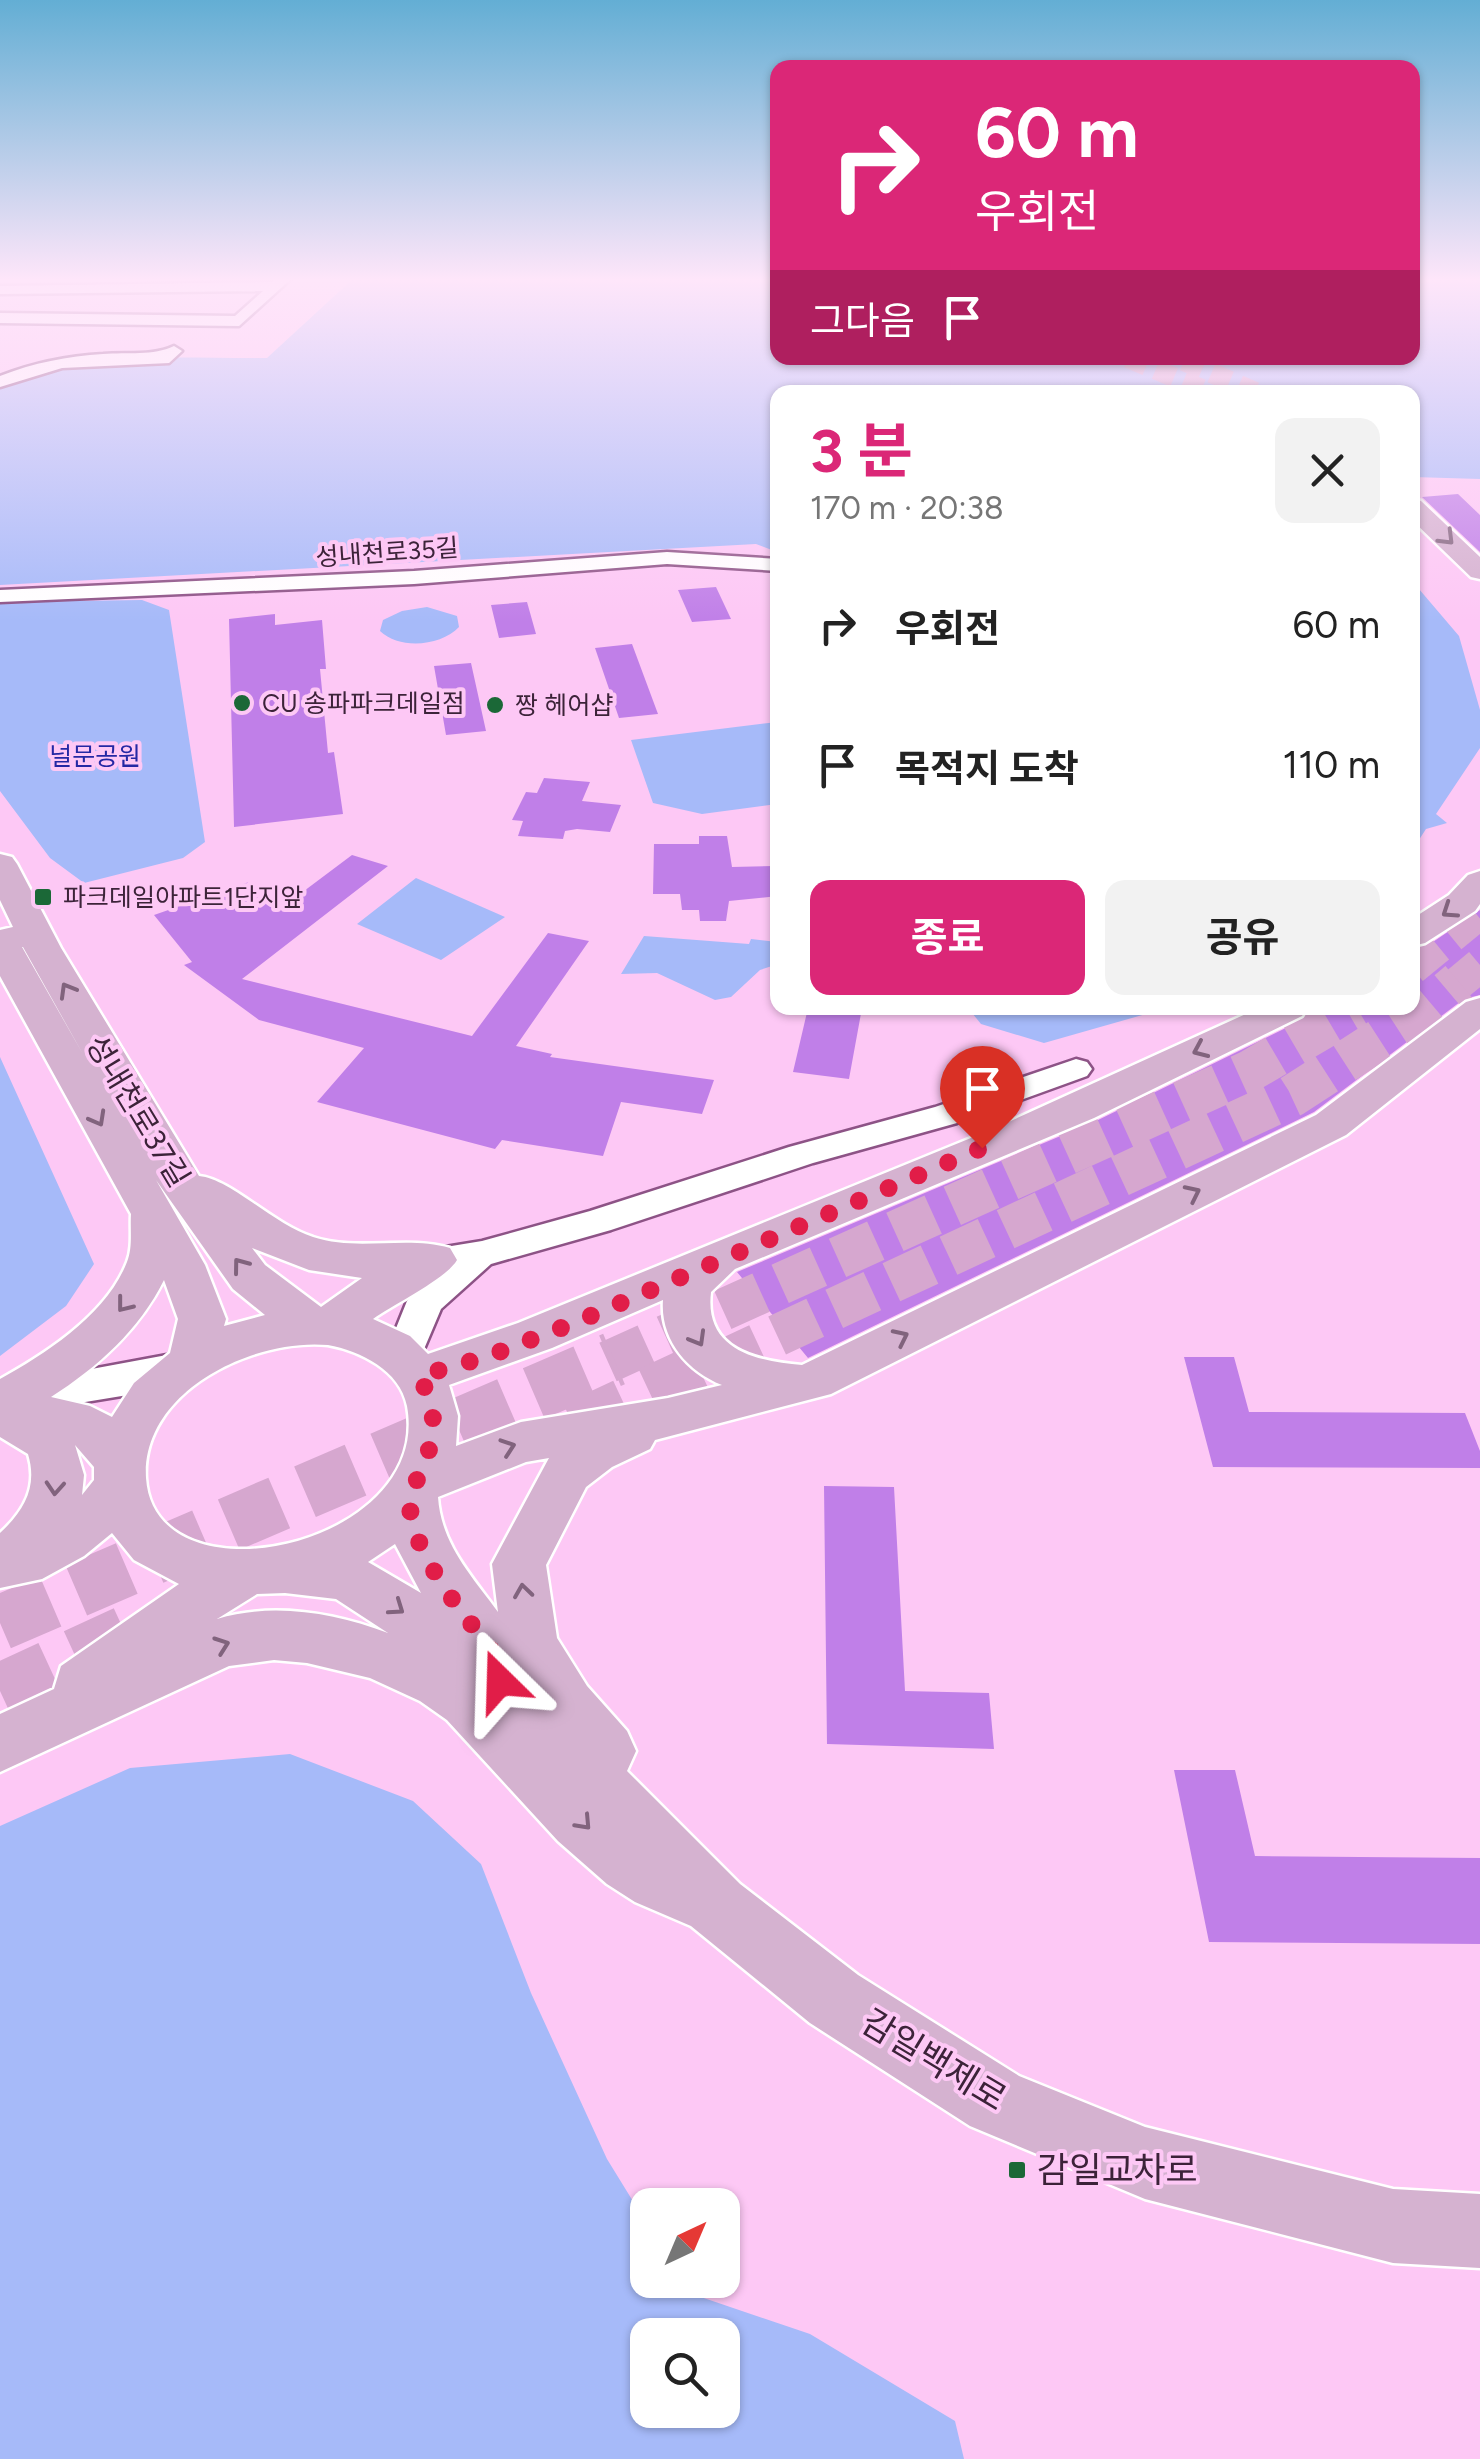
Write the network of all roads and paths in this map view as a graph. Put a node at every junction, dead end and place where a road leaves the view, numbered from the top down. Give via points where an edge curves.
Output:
1 (1424, 495) edge
2 (770, 564) edge
3 (1480, 570) edge
4 (0, 596) edge
5 (0, 864) edge
6 (1480, 882) edge
7 (1420, 930) edge
8 (17, 937) edge
9 (1480, 1010) tunnel mouth
10 (1273, 1015) edge
11 (1076, 1069) dead end
12 (165, 1161) junction
13 (153, 1215) junction
14 (482, 1254) junction
15 (720, 1257) junction
16 (434, 1260) junction
17 (320, 1327) junction
18 (188, 1364) junction
19 (411, 1367) junction
20 (814, 1381) junction
21 (2, 1409) edge
22 (668, 1418) junction
23 (120, 1473) junction
24 (414, 1488) junction
25 (0, 1566) edge
26 (259, 1573) junction
27 (0, 1574) edge
28 (500, 1681) junction
29 (2, 1743) edge
30 (717, 1907) junction
31 (1480, 2231) edge

1 -> 3 main road
2 - 4 street, 성내천로35길 via 648,562 309,585
5 - 8 main road, 성내천로37길
6 -> 7 main road
12 -> 8 main road, 성내천로37길
8 -> 13 main road, 성내천로37길
20 -> 9 main road via 1330,1125
10 -> 15 main road via 1015,1134
11 - 14 street via 946,1115
12 - 16 main road via 260,1232 311,1257
17 -> 12 main road, 성내천로37길 via 249,1277
13 - 18 main road, 성내천로37길 via 199,1304 201,1337
13 -> 21 main road via 152,1258 136,1290 114,1318
14 - 16 street
14 - 19 street via 420,1305 410,1326
15 - 19 main road via 486,1357
15 -> 20 main road via 687,1295 688,1320 702,1350 760,1382
16 - 17 main road
17 - 18 main road via 252,1334
17 - 19 main road via 368,1338
18 - 21 street
18 - 23 main road via 136,1418
19 - 24 main road via 432,1404 434,1435
20 - 22 main road
21 - 23 main road via 74,1419 106,1439
21 -> 25 main road via 45,1438 56,1461 56,1498 45,1524
24 -> 22 main road via 521,1442
30 -> 22 main road via 633,1782 566,1705 530,1644 519,1564 568,1472 594,1452
23 - 26 main road via 133,1522 152,1544 193,1566
23 - 27 main road via 104,1507 80,1528
24 - 26 main road via 353,1545 314,1562
24 - 28 main road via 413,1525 434,1568 489,1645
26 -> 28 main road via 344,1577 388,1601 462,1662
26 - 29 main road via 180,1612
28 - 30 main road, 감일백제로
29 -> 30 main road via 242,1637 292,1636 362,1648 422,1672 485,1716 610,1851 662,1884
30 - 31 main road, 감일백제로 via 834,1999 995,2101 1146,2163 1393,2226

